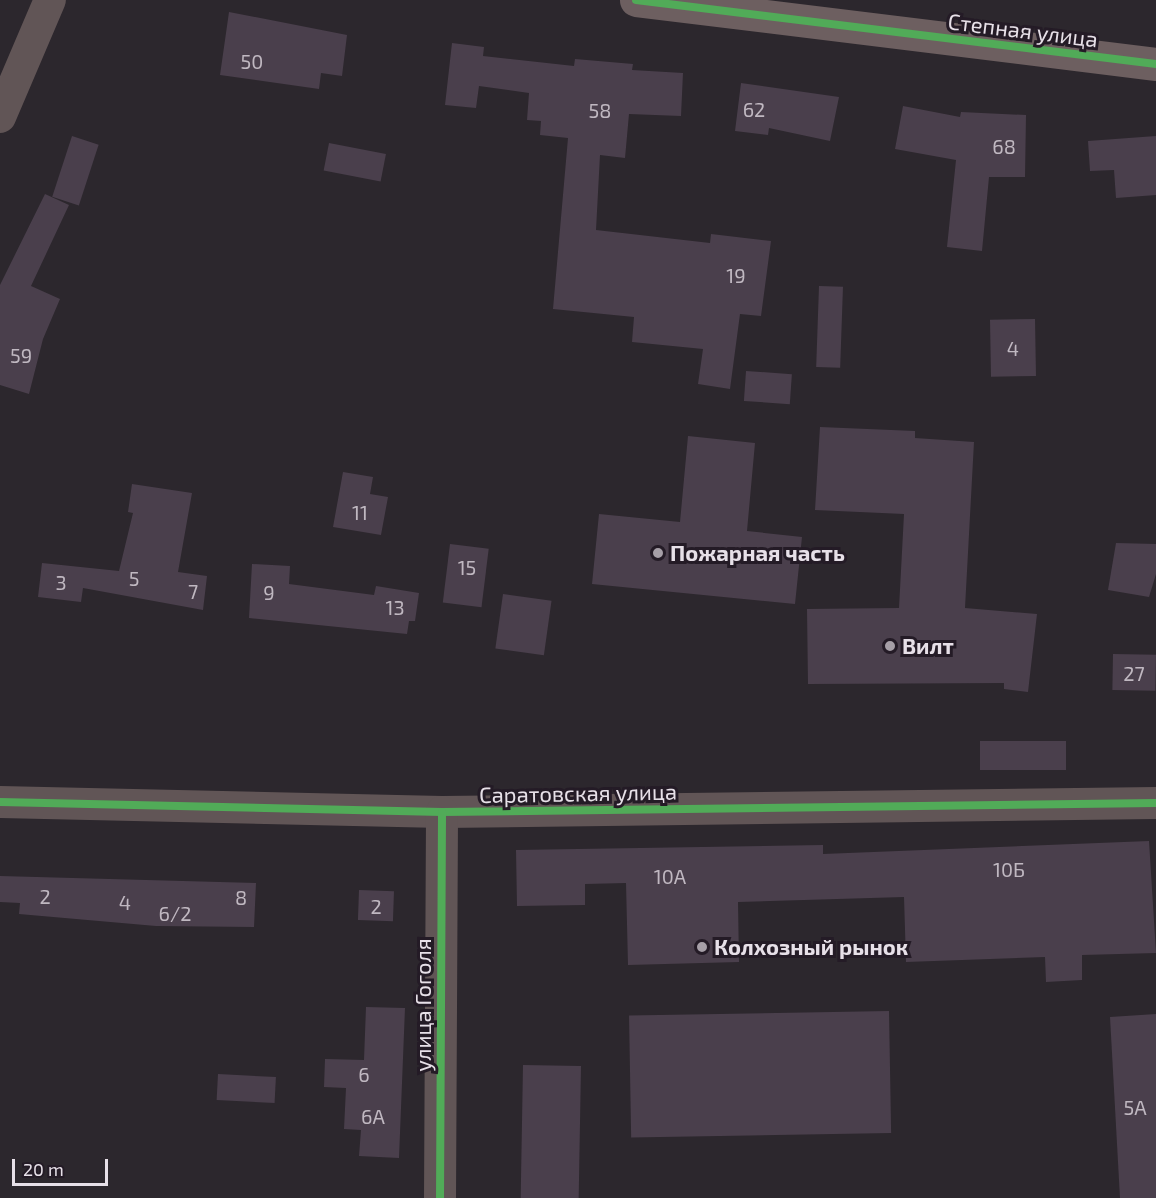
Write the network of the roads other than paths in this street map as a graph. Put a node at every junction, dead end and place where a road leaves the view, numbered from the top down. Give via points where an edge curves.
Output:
1 (50, 0) edge
2 (636, 0) edge
3 (1156, 64) edge
4 (0, 117) edge
5 (0, 802) edge
6 (1156, 803) edge
7 (442, 813) junction
8 (440, 1198) edge

1 - 4 street
2 - 3 street, Степная улица
5 - 7 street, Саратовская улица
6 - 7 street, Саратовская улица
7 - 8 street, улица Гоголя

